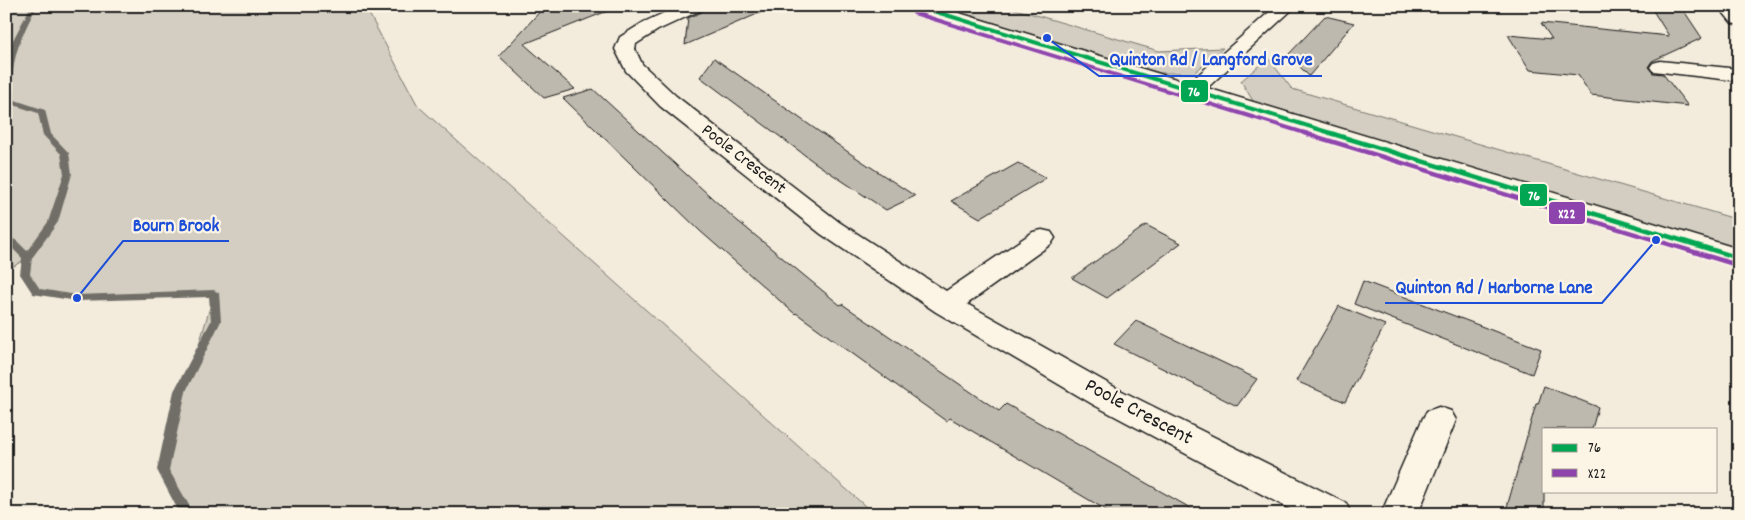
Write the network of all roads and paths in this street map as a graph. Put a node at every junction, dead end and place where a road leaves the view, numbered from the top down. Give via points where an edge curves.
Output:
1 (695, 6) edge
2 (916, 6) edge
3 (1287, 6) edge
4 (1727, 6) edge
5 (1739, 19) edge
6 (1660, 67) dead end
7 (1739, 75) edge
8 (1192, 91) junction
9 (1042, 238) dead end
10 (1739, 258) edge
11 (946, 305) junction
12 (1439, 420) dead end
13 (1333, 514) edge
14 (1399, 514) edge

1 - 11 street, Poole Crescent via 627,40 625,49 633,67 668,101 830,228
2 - 8 street
3 - 8 street
4 - 5 street
6 - 7 street
8 - 10 street
9 - 11 street
11 - 13 street, Poole Crescent via 1106,397
12 - 14 street

